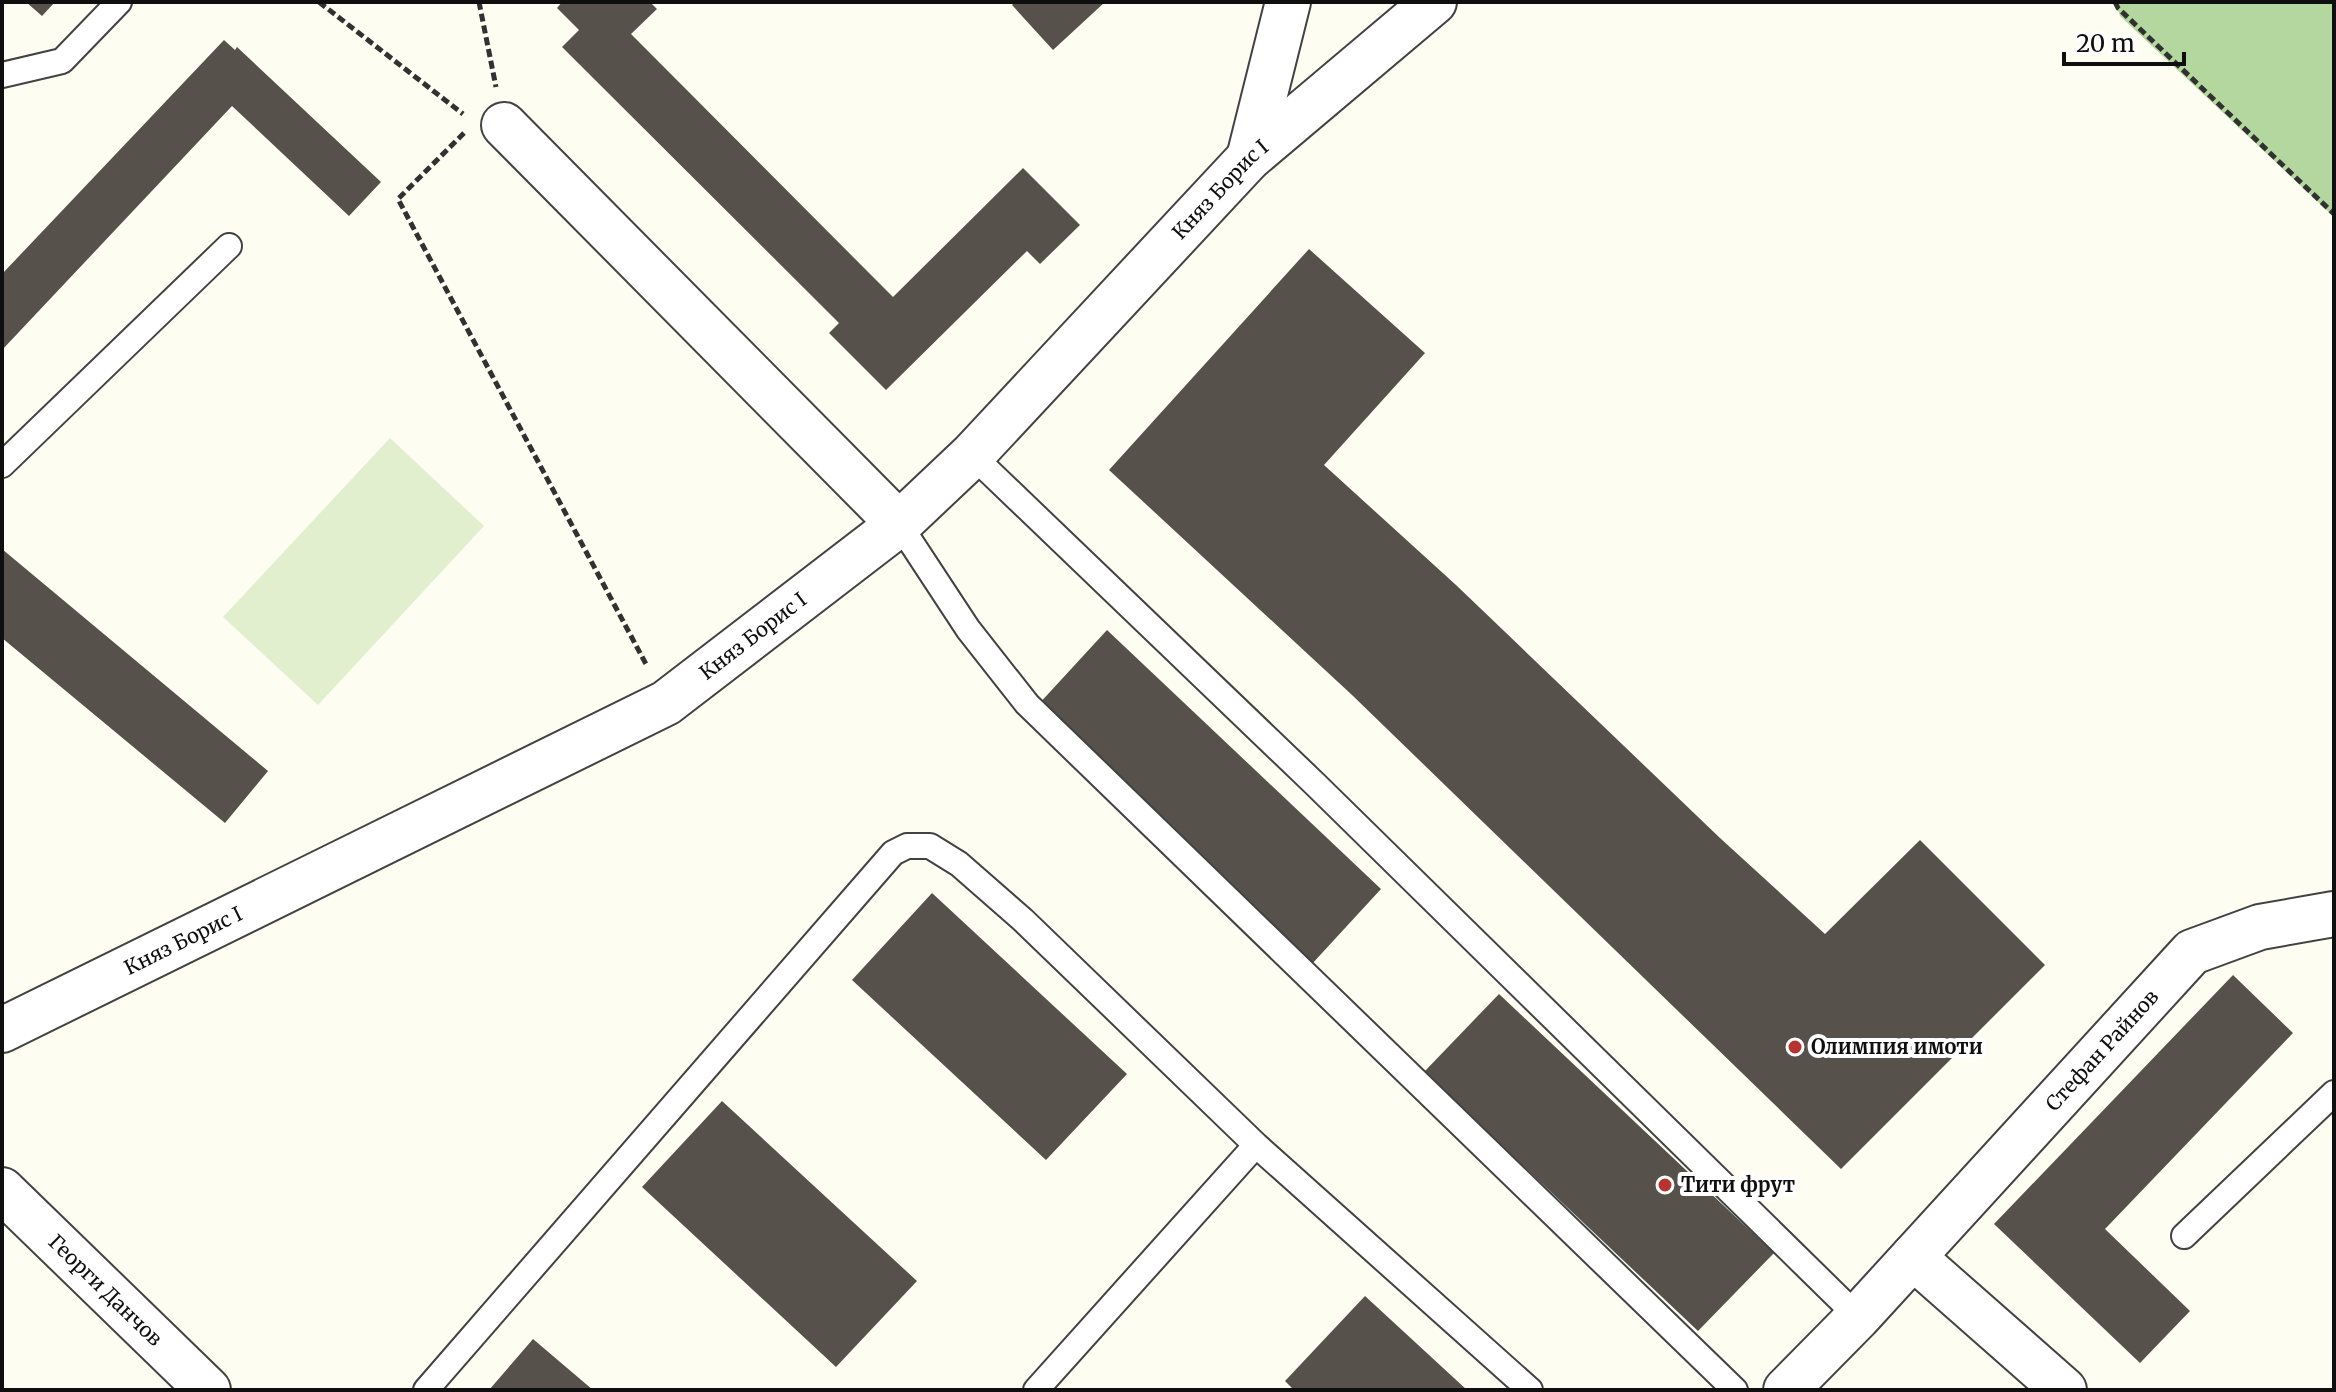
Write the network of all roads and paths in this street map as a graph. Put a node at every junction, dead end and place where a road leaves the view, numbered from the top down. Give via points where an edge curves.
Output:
1 (119, 2) edge
2 (319, 2) edge
3 (479, 2) edge
4 (1288, 2) edge
5 (1434, 2) edge
6 (2115, 2) edge
7 (2, 75) edge
8 (504, 125) joint
9 (1249, 158) junction
10 (2334, 214) edge
11 (229, 246) dead end
12 (972, 455) junction
13 (2, 465) edge
14 (899, 524) junction
15 (666, 703) junction
16 (2334, 914) edge
17 (2, 1030) edge
18 (2334, 1093) edge
19 (1256, 1145) junction
20 (2, 1190) edge
21 (2184, 1236) dead end
22 (1913, 1257) junction
23 (1858, 1317) junction
24 (208, 1390) edge
25 (426, 1390) edge
26 (1036, 1390) edge
27 (1530, 1390) edge
28 (1735, 1390) edge
29 (1786, 1390) edge
30 (2064, 1390) edge

1 - 7 lane via 62,61
2 - 15 path via 474,123 398,199
3 - 8 path
4 - 9 street, Княз Борис I
5 - 9 street
6 - 10 path
8 - 14 street
9 - 12 street, Княз Борис I
11 - 13 lane
12 - 14 street, Княз Борис I
12 - 23 lane
14 - 15 street, Княз Борис I
14 - 28 lane via 968,629 1027,704
15 - 17 street, Княз Борис I
16 - 22 street, Стефан Райнов via 2260,927 2192,952
18 - 21 lane
19 - 25 lane via 959,864 930,846 907,846 893,853
19 - 26 lane
19 - 27 lane
20 - 24 street, Георги Данчов
22 - 23 street, Стефан Райнов
22 - 30 street
23 - 29 street, Стефан Райнов

